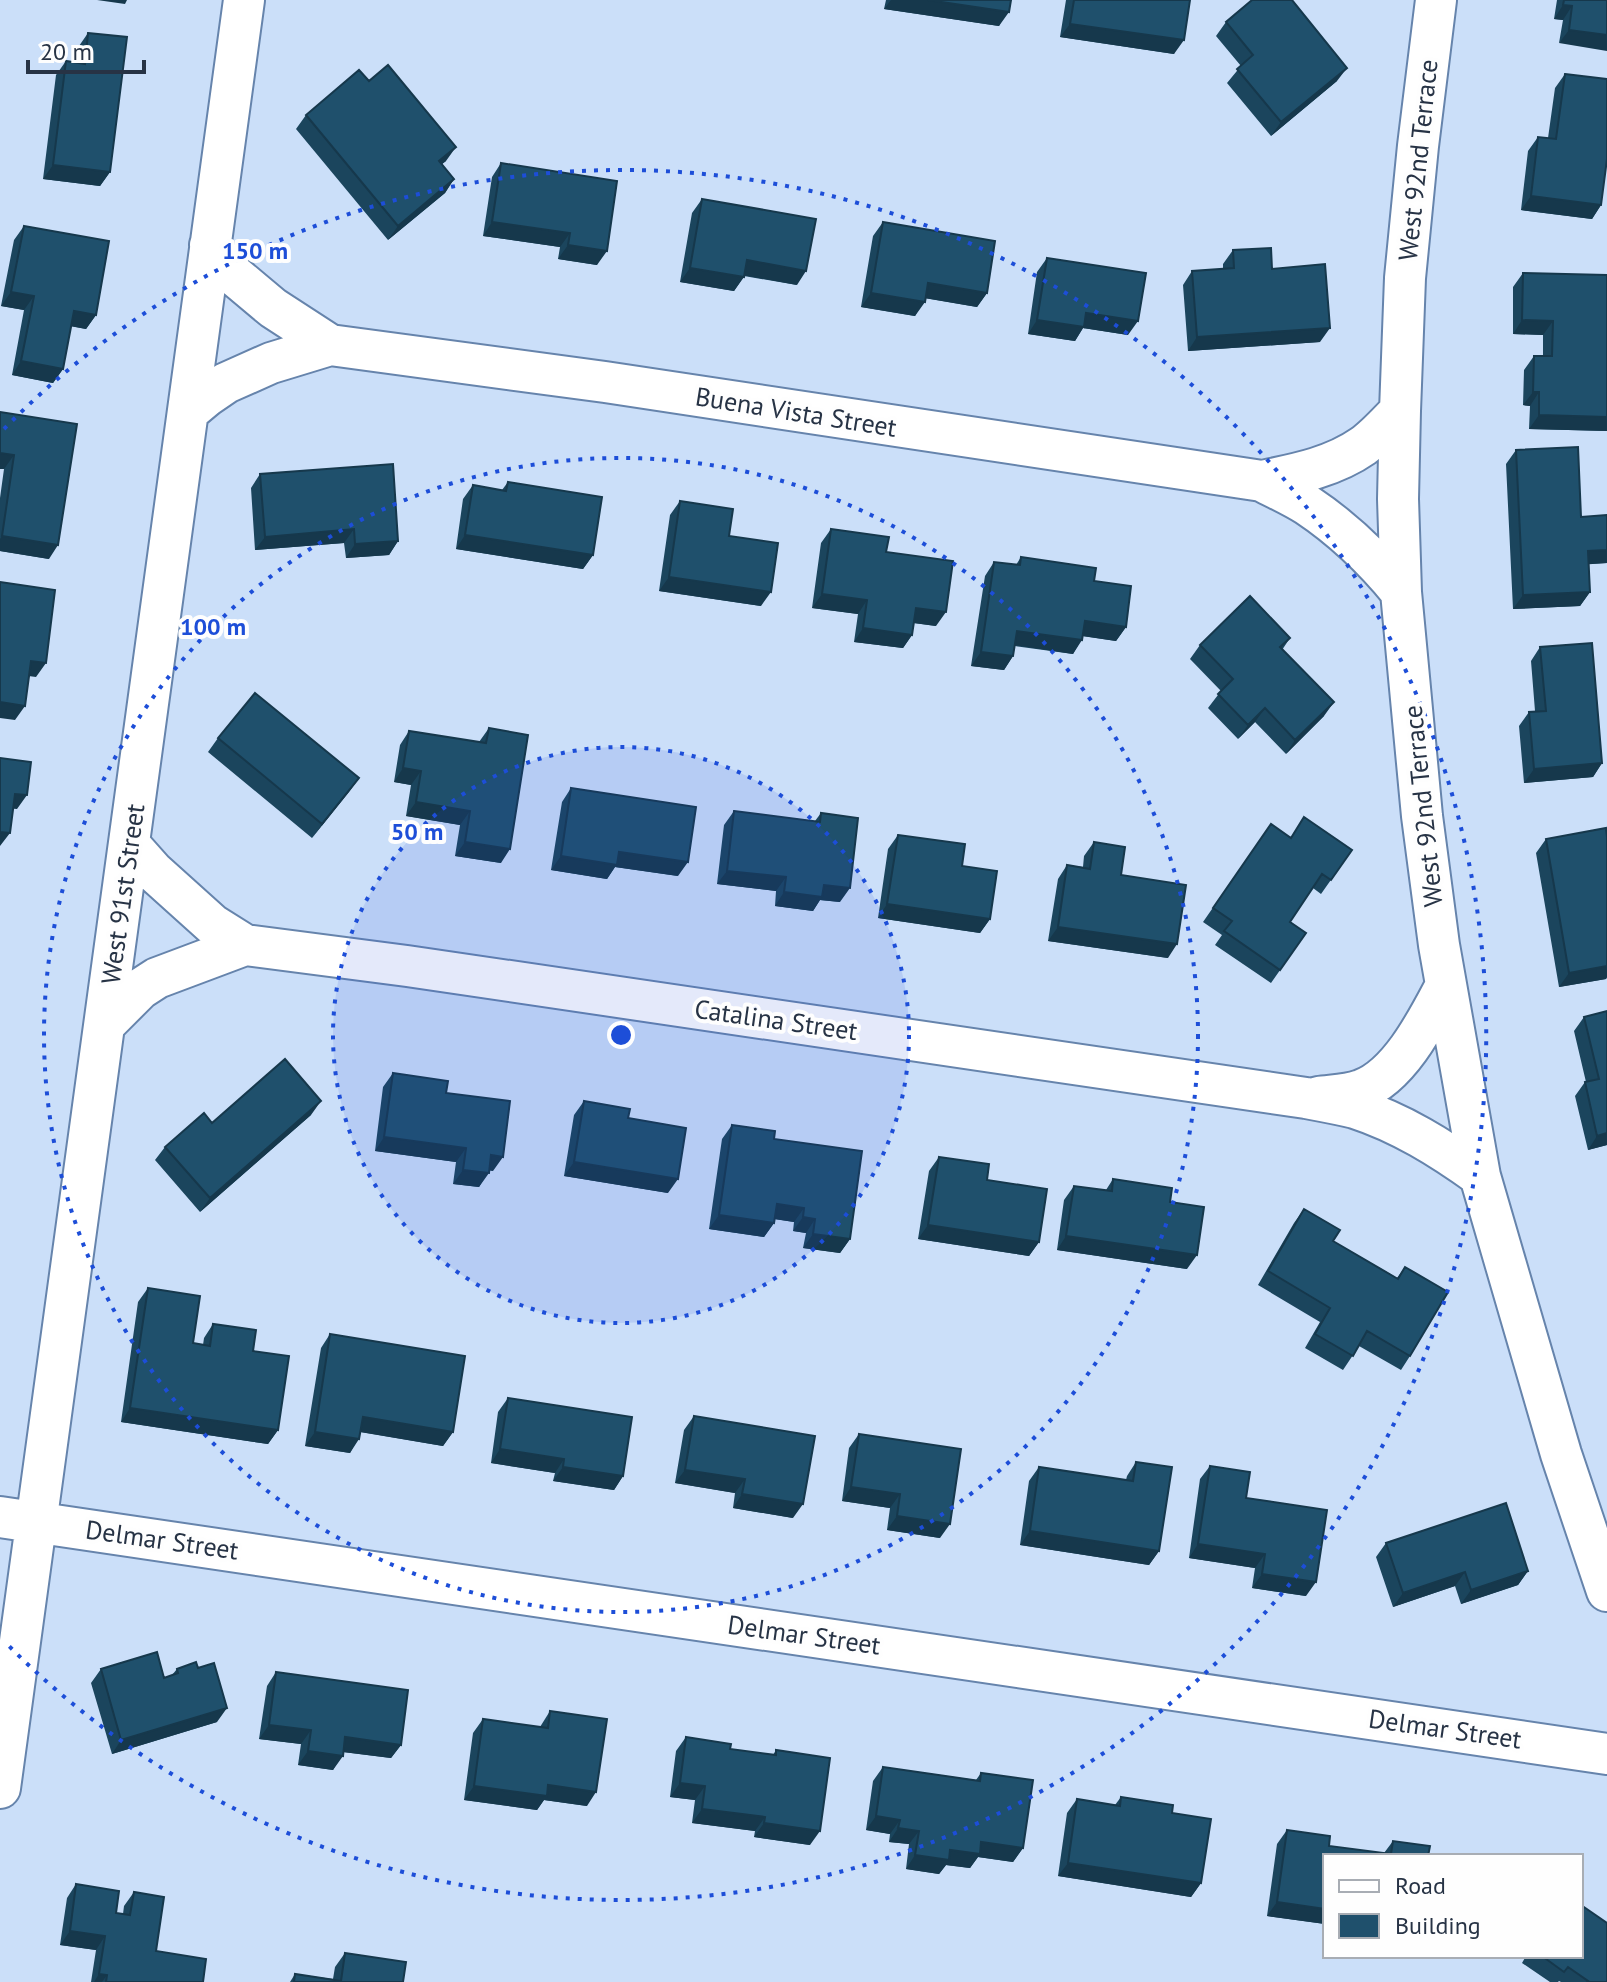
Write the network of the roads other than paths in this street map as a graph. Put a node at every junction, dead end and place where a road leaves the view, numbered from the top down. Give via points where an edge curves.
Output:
1 (244, 0) edge
2 (1436, 0) edge
3 (210, 245) junction
4 (330, 345) junction
5 (189, 411) junction
6 (1400, 411) junction
7 (1262, 481) junction
8 (1401, 592) junction
9 (129, 844) junction
10 (245, 945) junction
11 (1446, 985) junction
12 (105, 1024) junction
13 (1306, 1098) junction
14 (1480, 1176) junction
15 (18, 1519) edge
16 (1607, 1591) edge
17 (1607, 1754) edge
18 (0, 1788) edge

1 - 3 street, West 91st Street
2 - 6 street, West 92nd Terrace via 1405,278
3 - 4 street, Buena Vista Street via 230,272 273,308
3 - 5 street, West 91st Street
4 - 5 street, Buena Vista Street via 226,383
4 - 7 street, Buena Vista Street
5 - 9 street, West 91st Street
6 - 7 street, Buena Vista Street via 1346,456
6 - 8 street, West 92nd Terrace
7 - 8 street, Buena Vista Street via 1306,505 1356,544
8 - 11 street, West 92nd Terrace via 1422,816
9 - 10 street, Catalina Street via 213,925
9 - 12 street, West 91st Street
10 - 12 street, Catalina Street via 157,978
10 - 13 street, Catalina Street
11 - 13 street, Catalina Street via 1412,1044 1381,1078 1363,1090
11 - 14 street, West 92nd Terrace
12 - 15 street, West 91st Street
13 - 14 street, Catalina Street via 1396,1124
14 - 16 street, West 92nd Terrace
15 - 17 street, Delmar Street
15 - 18 street, West 91st Street

